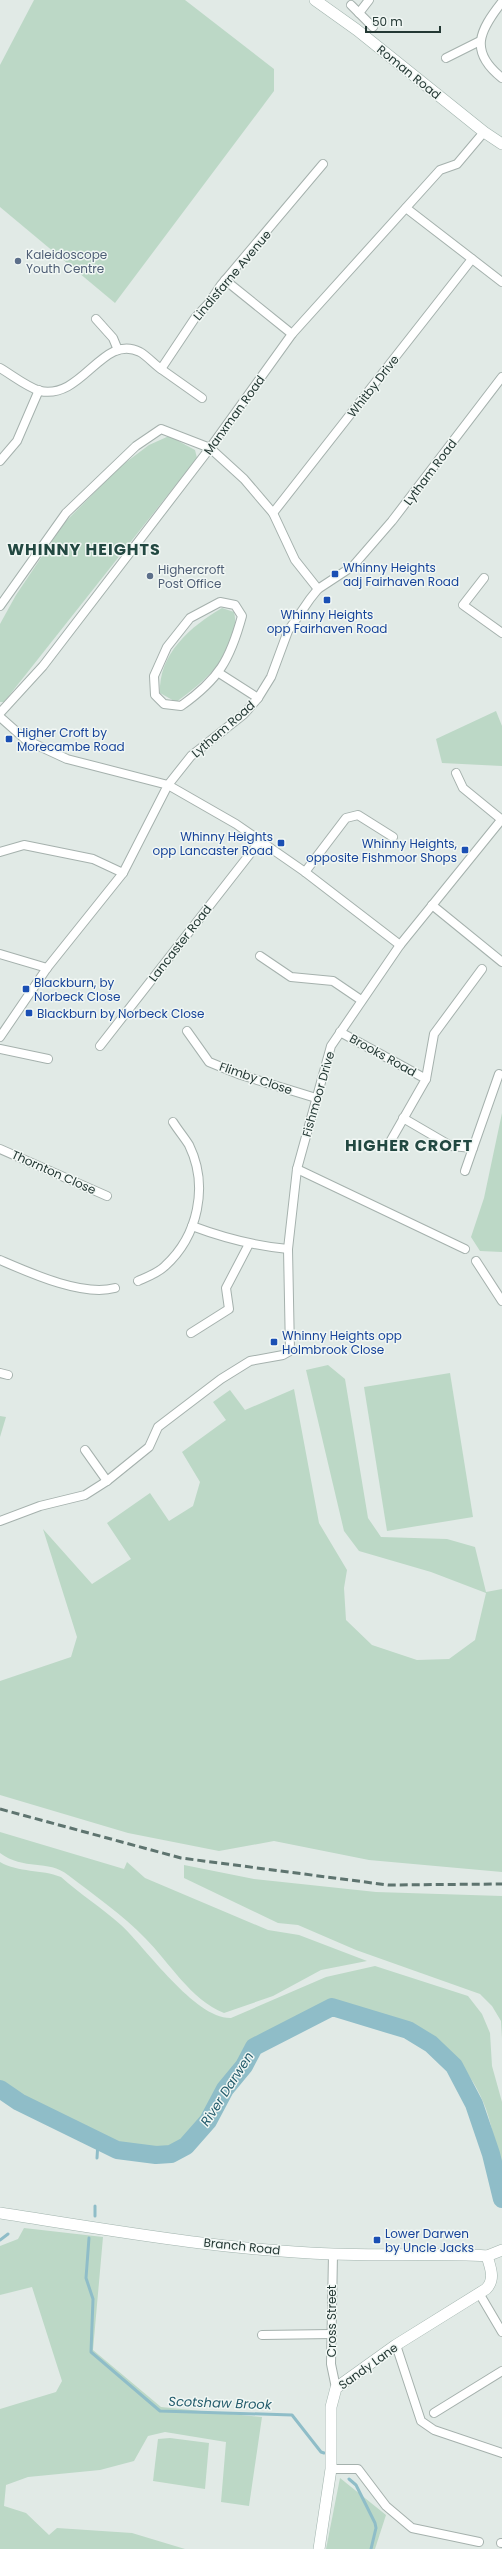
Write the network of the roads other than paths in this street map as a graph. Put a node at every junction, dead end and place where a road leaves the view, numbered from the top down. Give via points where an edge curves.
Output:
1 (315, 0) edge
2 (369, 0) edge
3 (502, 2) edge
4 (351, 5) dead end
5 (359, 13) junction
6 (373, 27) dead end
7 (480, 41) junction
8 (446, 58) dead end
9 (502, 78) edge
10 (484, 132) junction
11 (502, 144) edge
12 (323, 164) dead end
13 (406, 208) junction
14 (472, 259) junction
15 (225, 280) junction
16 (502, 282) edge
17 (96, 319) dead end
18 (292, 334) junction
19 (118, 350) junction
20 (0, 368) edge
21 (161, 369) junction
22 (502, 377) edge
23 (39, 390) junction
24 (202, 398) dead end
25 (210, 448) junction
26 (0, 461) edge
27 (273, 513) junction
28 (484, 578) dead end
29 (318, 589) junction
30 (0, 606) edge
31 (502, 633) edge
32 (219, 673) junction
33 (258, 698) junction
34 (0, 713) edge
35 (0, 717) edge
36 (456, 772) dead end
37 (168, 784) junction
38 (502, 819) edge
39 (393, 837) dead end
40 (260, 841) junction
41 (0, 852) edge
42 (305, 872) junction
43 (123, 873) junction
44 (432, 905) junction
45 (400, 945) junction
46 (0, 954) edge
47 (260, 956) dead end
48 (502, 962) edge
49 (47, 968) junction
50 (482, 969) dead end
51 (361, 1000) junction
52 (187, 1032) dead end
53 (340, 1032) junction
54 (0, 1037) edge
55 (100, 1046) dead end
56 (0, 1049) edge
57 (48, 1059) dead end
58 (499, 1074) dead end
59 (426, 1079) junction
60 (316, 1098) junction
61 (403, 1118) junction
62 (173, 1122) dead end
63 (390, 1142) dead end
64 (473, 1148) junction
65 (0, 1149) edge
66 (297, 1169) junction
67 (465, 1170) dead end
68 (107, 1196) dead end
69 (192, 1226) junction
70 (249, 1244) junction
71 (288, 1249) junction
72 (465, 1249) dead end
73 (0, 1260) edge
74 (476, 1261) dead end
75 (138, 1282) dead end
76 (115, 1288) dead end
77 (502, 1301) edge
78 (192, 1332) dead end
79 (85, 1450) dead end
80 (107, 1481) junction
81 (0, 1522) edge
82 (0, 2213) edge
83 (502, 2250) edge
84 (333, 2254) junction
85 (487, 2256) junction
86 (479, 2293) junction
87 (502, 2332) edge
88 (332, 2334) junction
89 (262, 2335) dead end
90 (396, 2345) junction
91 (502, 2371) edge
92 (336, 2388) junction
93 (434, 2413) dead end
94 (502, 2453) edge
95 (331, 2469) junction
96 (479, 2542) dead end
97 (319, 2549) edge

1 - 10 street, Roman Road via 361,33
2 - 5 street
3 - 7 street via 484,25
4 - 5 street
5 - 6 street
7 - 8 street
7 - 9 street via 483,55 492,70
10 - 11 street, Roman Road
10 - 13 street, Manxman Road via 457,164 440,170
12 - 15 street, Lindisfarne Avenue
13 - 14 street
13 - 18 street, Manxman Road
14 - 16 street
14 - 27 street, Whitby Drive
15 - 18 street
15 - 21 street, Lindisfarne Avenue via 195,318
17 - 19 street via 114,338
18 - 25 street, Manxman Road
19 - 21 street via 139,352
19 - 23 street via 66,389
20 - 23 street
21 - 24 street
22 - 29 street, Lytham Road via 392,521 353,566
23 - 26 street via 17,441
25 - 27 street via 244,479
25 - 30 street via 161,429 136,446 66,513
25 - 34 street, Manxman Road via 43,666
27 - 29 street via 295,560
28 - 31 street via 463,605
29 - 33 street, Lytham Road via 288,631 271,677
32 - 32 street via 181,706 164,704 155,696 154,676 167,647 190,618 220,602 235,605 242,616 234,646
32 - 33 street
33 - 37 street, Lytham Road via 244,714 191,756
35 - 37 street via 26,740 67,759
36 - 38 street via 463,788
37 - 40 street
37 - 43 street, Lytham Road
38 - 44 street, Fishmoor Drive
39 - 42 street via 358,815 346,818
40 - 42 street
40 - 55 street, Lancaster Road
41 - 43 street via 24,845 93,859
42 - 45 street
43 - 49 street, Lytham Road
44 - 45 street, Fishmoor Drive
44 - 48 street
45 - 51 street, Fishmoor Drive
46 - 49 street
47 - 51 street via 291,977 332,981
49 - 54 street, Lytham Road
50 - 59 street, Brooks Road via 434,1034
51 - 53 street, Fishmoor Drive
52 - 60 street, Flimby Close via 209,1062 241,1075
53 - 59 street, Brooks Road
53 - 60 street, Fishmoor Drive via 331,1046
56 - 57 street
58 - 64 street
59 - 61 street, Brooks Road
60 - 66 street, Fishmoor Drive
61 - 63 street, Brooks Road
61 - 64 street via 451,1146
62 - 69 street via 189,1146 199,1180 198,1213
64 - 67 street
65 - 68 street, Thornton Close
66 - 71 street, Fishmoor Drive
66 - 72 street
69 - 70 street
69 - 75 street via 184,1245 164,1267
70 - 71 street
70 - 78 street via 226,1288 229,1309
71 - 80 street, Fishmoor Drive via 291,1348 289,1352 250,1361 221,1379 158,1427 149,1447
73 - 76 street via 30,1273 83,1288 104,1291
74 - 77 street
79 - 80 street
80 - 81 street via 85,1495 40,1506
82 - 84 street, Branch Road via 226,2245
83 - 85 street
84 - 85 street, Branch Road
84 - 88 street, Cross Street
85 - 86 street, Sandy Lane via 492,2280 489,2286
86 - 87 street
86 - 90 street, Sandy Lane
88 - 89 street
88 - 92 street, Cross Street via 331,2364
90 - 92 street, Sandy Lane
90 - 94 street via 421,2421 434,2430
91 - 93 street
92 - 95 street, Sandy Lane via 331,2407
95 - 96 street via 358,2469 386,2506 412,2528 458,2540
95 - 97 street, Sandy Lane

